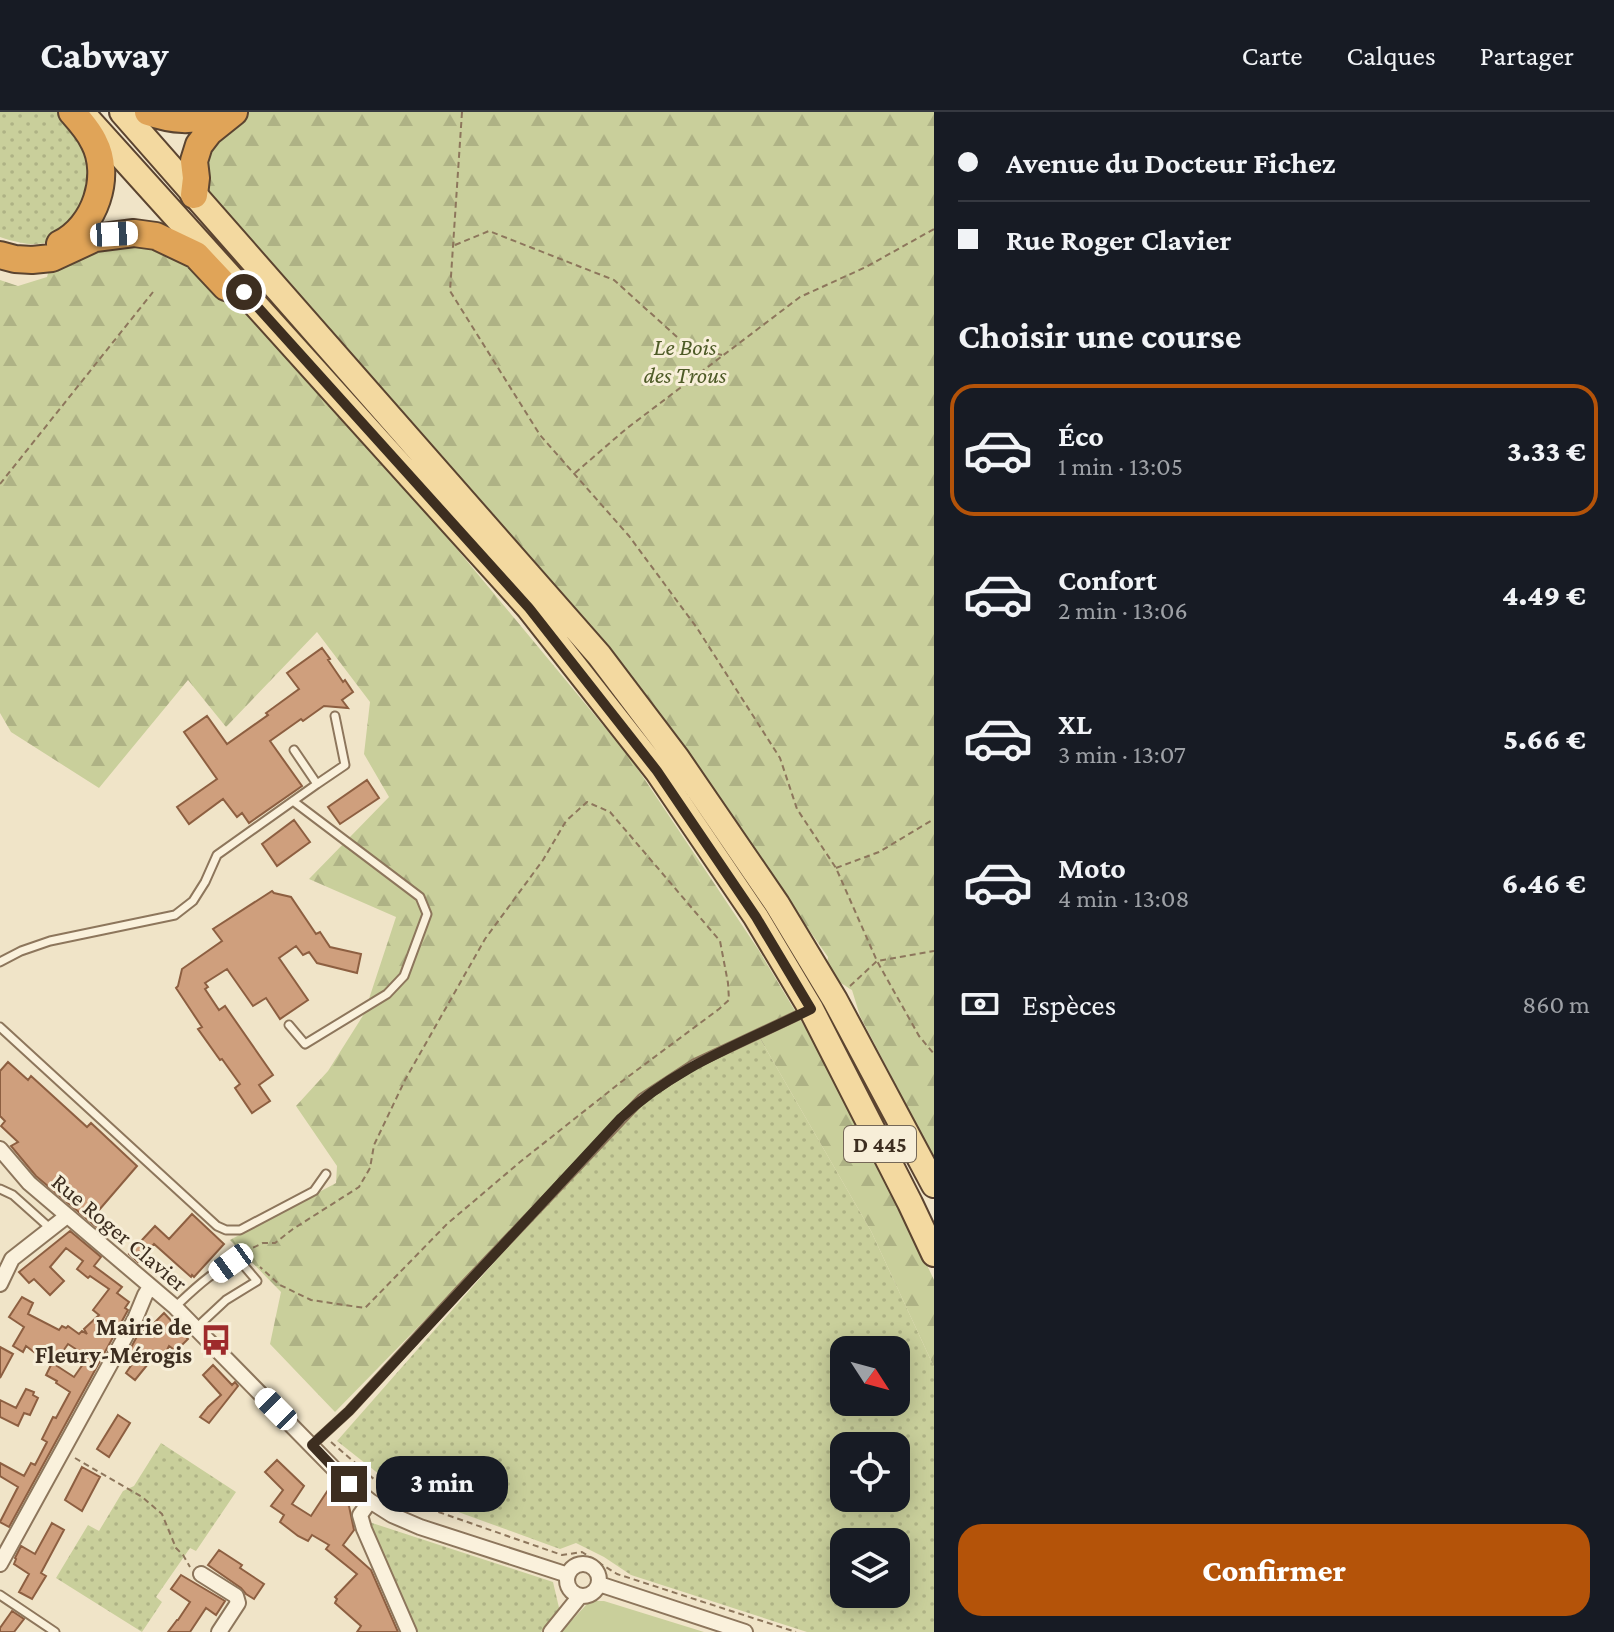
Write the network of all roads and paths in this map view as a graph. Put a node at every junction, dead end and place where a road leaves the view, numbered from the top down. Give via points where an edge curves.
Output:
1 (72, 112) edge
2 (82, 112) edge
3 (122, 112) edge
4 (148, 112) edge
5 (217, 112) edge
6 (234, 112) edge
7 (462, 112) edge
8 (194, 195) junction
9 (934, 229) edge
10 (0, 244) edge
11 (453, 246) junction
12 (0, 255) edge
13 (153, 292) dead end
14 (244, 292) junction
15 (723, 355) junction
16 (574, 473) junction
17 (0, 484) edge
18 (335, 716) dead end
19 (294, 750) dead end
20 (317, 784) junction
21 (293, 801) junction
22 (934, 819) edge
23 (836, 868) junction
24 (934, 951) edge
25 (877, 961) junction
26 (0, 962) edge
27 (835, 1000) junction
28 (811, 1009) junction
29 (289, 1025) dead end
30 (0, 1027) edge
31 (934, 1054) edge
32 (0, 1149) edge
33 (326, 1174) dead end
34 (934, 1185) edge
35 (0, 1189) edge
36 (67, 1216) junction
37 (51, 1229) junction
38 (934, 1254) edge
39 (239, 1255) junction
40 (231, 1263) junction
41 (0, 1284) edge
42 (150, 1287) junction
43 (175, 1307) junction
44 (196, 1328) junction
45 (317, 1440) junction
46 (63, 1450) junction
47 (370, 1501) junction
48 (183, 1555) dead end
49 (586, 1559) junction
50 (0, 1564) edge
51 (201, 1574) dead end
52 (568, 1575) junction
53 (599, 1584) junction
54 (0, 1595) edge
55 (580, 1596) junction
56 (55, 1632) edge
57 (219, 1632) edge
58 (409, 1632) edge
59 (551, 1632) edge
60 (745, 1632) edge
61 (796, 1632) edge

1 - 10 highway via 95,143 101,161 90,216 82,229 53,248 18,250
2 - 14 main road, D 445
3 - 8 main road, D 445
4 - 5 highway via 194,120
6 - 8 highway via 199,145
7 - 11 path
8 - 27 main road, D 445 via 599,655 686,770
9 - 15 path via 800,297
11 - 15 path via 489,231 614,280 687,346
11 - 16 path via 450,291 540,435
12 - 14 highway via 52,258 95,238 156,236 196,255 226,287
13 - 17 path
14 - 28 main road, D 445 via 529,608 657,771
15 - 16 path
16 - 23 path via 697,628 780,758 797,809
18 - 20 lane via 345,765
19 - 20 lane
20 - 21 lane
21 - 26 lane via 217,855 193,901 175,915 59,939
21 - 29 lane via 420,897 427,914 404,976 387,994 305,1044
22 - 23 path via 879,852
23 - 25 path
24 - 25 path
25 - 27 path
25 - 31 path
27 - 34 main road, D 445
28 - 38 main road, D 445
28 - 45 lane via 694,1064 642,1098
30 - 33 lane via 217,1226 240,1230 314,1191
32 - 36 street, Rue Roger Clavier via 20,1175
35 - 37 lane
36 - 37 street
36 - 42 street, Rue Roger Clavier
37 - 41 street via 12,1259
39 - 39 path via 275,1243 359,1187 405,1080 485,939 566,821 587,802 610,812 720,941 729,1000 459,1213 365,1308 311,1300
39 - 40 path
40 - 43 lane
40 - 44 lane via 240,1261 257,1281
42 - 43 street, Rue Roger Clavier
42 - 46 street
43 - 44 street, Rue Roger Clavier
44 - 45 street, Rue Roger Clavier
45 - 47 street, Rue Roger Clavier via 349,1484
45 - 49 path via 407,1501 562,1555 582,1552
46 - 48 path via 162,1514
46 - 50 street
47 - 52 street, Rue Roger Clavier via 420,1527
47 - 58 street via 360,1515 364,1529
49 - 52 street
49 - 53 street via 600,1577
49 - 61 path
51 - 57 street via 236,1596 238,1603
52 - 55 street via 568,1586
53 - 55 street via 590,1595
53 - 60 street
54 - 56 lane
55 - 59 street

